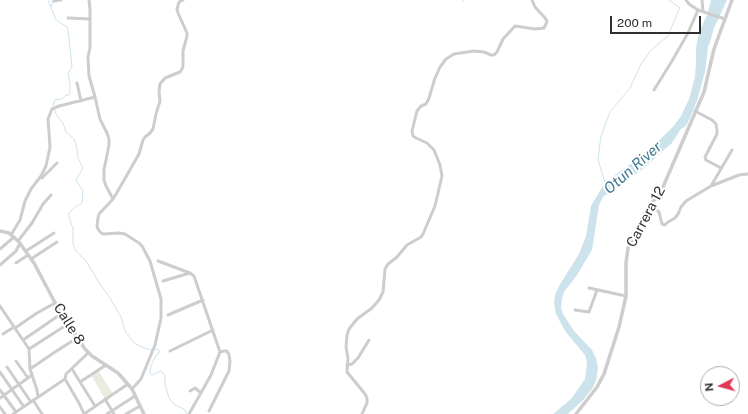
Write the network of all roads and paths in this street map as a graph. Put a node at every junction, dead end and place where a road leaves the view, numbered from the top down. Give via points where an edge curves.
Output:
1 (61, 0) edge
2 (89, 0) edge
3 (183, 0) edge
4 (532, 0) edge
5 (686, 0) edge
6 (702, 0) edge
7 (732, 0) edge
8 (54, 1) edge
9 (698, 10) junction
10 (703, 11) junction
11 (68, 18) dead end
12 (90, 19) junction
13 (725, 19) junction
14 (77, 83) dead end
15 (654, 90) dead end
16 (95, 97) junction
17 (81, 101) junction
18 (695, 112) junction
19 (732, 150) dead end
20 (57, 164) dead end
21 (721, 168) junction
22 (748, 174) edge
23 (36, 183) junction
24 (711, 186) junction
25 (52, 195) dead end
26 (113, 199) junction
27 (648, 207) junction
28 (0, 231) edge
29 (54, 233) dead end
30 (12, 236) junction
31 (19, 242) junction
32 (57, 242) dead end
33 (0, 249) edge
34 (27, 253) junction
35 (31, 259) junction
36 (158, 261) dead end
37 (16, 263) dead end
38 (0, 265) edge
39 (190, 273) junction
40 (164, 281) dead end
41 (589, 288) dead end
42 (597, 290) junction
43 (626, 296) junction
44 (202, 300) junction
45 (55, 303) junction
46 (0, 306) edge
47 (575, 310) dead end
48 (61, 314) junction
49 (168, 316) dead end
50 (68, 324) junction
51 (14, 328) junction
52 (212, 330) junction
53 (4, 334) dead end
54 (77, 338) junction
55 (23, 340) junction
56 (369, 340) dead end
57 (30, 349) junction
58 (170, 351) dead end
59 (220, 352) junction
60 (88, 353) junction
61 (16, 360) dead end
62 (106, 365) junction
63 (347, 365) junction
64 (7, 367) dead end
65 (30, 369) junction
66 (72, 369) junction
67 (0, 372) edge
68 (32, 375) junction
69 (28, 378) junction
70 (65, 379) junction
71 (80, 382) junction
72 (19, 384) junction
73 (128, 384) junction
74 (12, 389) junction
75 (132, 389) junction
76 (0, 390) edge
77 (190, 390) dead end
78 (201, 393) junction
79 (4, 395) junction
80 (135, 396) junction
81 (38, 397) junction
82 (0, 398) edge
83 (105, 399) junction
84 (32, 401) junction
85 (95, 406) junction
86 (140, 406) junction
87 (24, 407) junction
88 (0, 409) edge
89 (209, 411) dead end
90 (113, 412) edge
91 (15, 413) edge
92 (5, 414) edge
93 (42, 414) edge
94 (84, 414) edge
95 (107, 414) edge
96 (126, 414) edge
97 (144, 414) edge
98 (189, 414) edge
99 (362, 414) edge
100 (576, 414) edge

1 - 8 street
2 - 12 street
3 - 26 street via 179,2 177,9 187,33 182,69 165,78 160,84 160,101 153,129 143,140 139,154
4 - 63 street via 535,8 547,21 544,28 515,26 503,39 494,55 474,51 454,54 446,59 435,78 426,104 417,111 413,136 431,146 440,165 442,176 435,206 421,237 407,245 385,269 383,292 379,300 356,319 349,329 346,340
5 - 9 street
6 - 10 street
7 - 13 street, Carrera 12
9 - 10 street
9 - 15 street via 688,33
10 - 13 street
11 - 12 street
12 - 16 street via 89,76
13 - 18 street, Carrera 12 via 714,49 704,92
14 - 17 street
16 - 17 street
16 - 26 street via 100,119 109,139 104,180
17 - 23 street via 53,109 48,119 50,147 46,166
18 - 21 street via 716,124 717,134 705,157
18 - 27 street, Carrera 12 via 663,187
19 - 21 street
20 - 23 street
21 - 24 street
22 - 24 street via 738,175
23 - 30 street
24 - 27 street via 686,201 675,218 665,225 662,224 659,212
25 - 31 street via 43,204
26 - 75 street via 99,214 98,229 103,234 125,234 142,246 150,261 161,299 161,318 155,345 141,379
27 - 43 street, Carrera 12 via 628,248
28 - 30 street, Calle 8
29 - 34 street
30 - 31 street, Calle 8
30 - 33 street
31 - 34 street, Calle 8
31 - 38 street via 16,251
32 - 35 street
34 - 35 street, Calle 8
34 - 37 street
35 - 45 street, Calle 8
36 - 39 street
39 - 40 street
39 - 44 street via 194,276
41 - 42 street
42 - 43 street
42 - 47 street via 589,312
43 - 100 street, Carrera 12 via 601,382
44 - 49 street
44 - 52 street
45 - 48 street, Calle 8
45 - 51 street
46 - 51 street
48 - 50 street, Calle 8
48 - 55 street
50 - 54 street, Calle 8
50 - 57 street
51 - 53 street
51 - 55 street
52 - 58 street
52 - 59 street
54 - 60 street, Calle 8
54 - 65 street
55 - 57 street
56 - 63 street via 358,358
57 - 65 street
59 - 78 street
59 - 89 street via 224,350 229,355 229,371
60 - 62 street, Calle 8
60 - 66 street
61 - 69 street
62 - 71 street
62 - 73 street, Calle 8
63 - 99 street via 347,372 367,398
64 - 72 street
65 - 68 street
66 - 70 street via 66,374
66 - 71 street
67 - 74 street
68 - 69 street
68 - 81 street
69 - 72 street
70 - 81 street
70 - 94 street
71 - 85 street
72 - 74 street
72 - 84 street
73 - 75 street, Calle 8
73 - 83 street
74 - 79 street
74 - 87 street
75 - 80 street, Calle 8
76 - 79 street
77 - 78 street via 197,387
78 - 98 street
79 - 82 street
79 - 91 street
80 - 86 street, Calle 8
80 - 90 street
81 - 84 street
83 - 85 street
83 - 90 street
84 - 87 street
84 - 93 street
85 - 94 street
86 - 96 street
86 - 97 street, Calle 8
87 - 91 street
88 - 92 street
90 - 95 street

